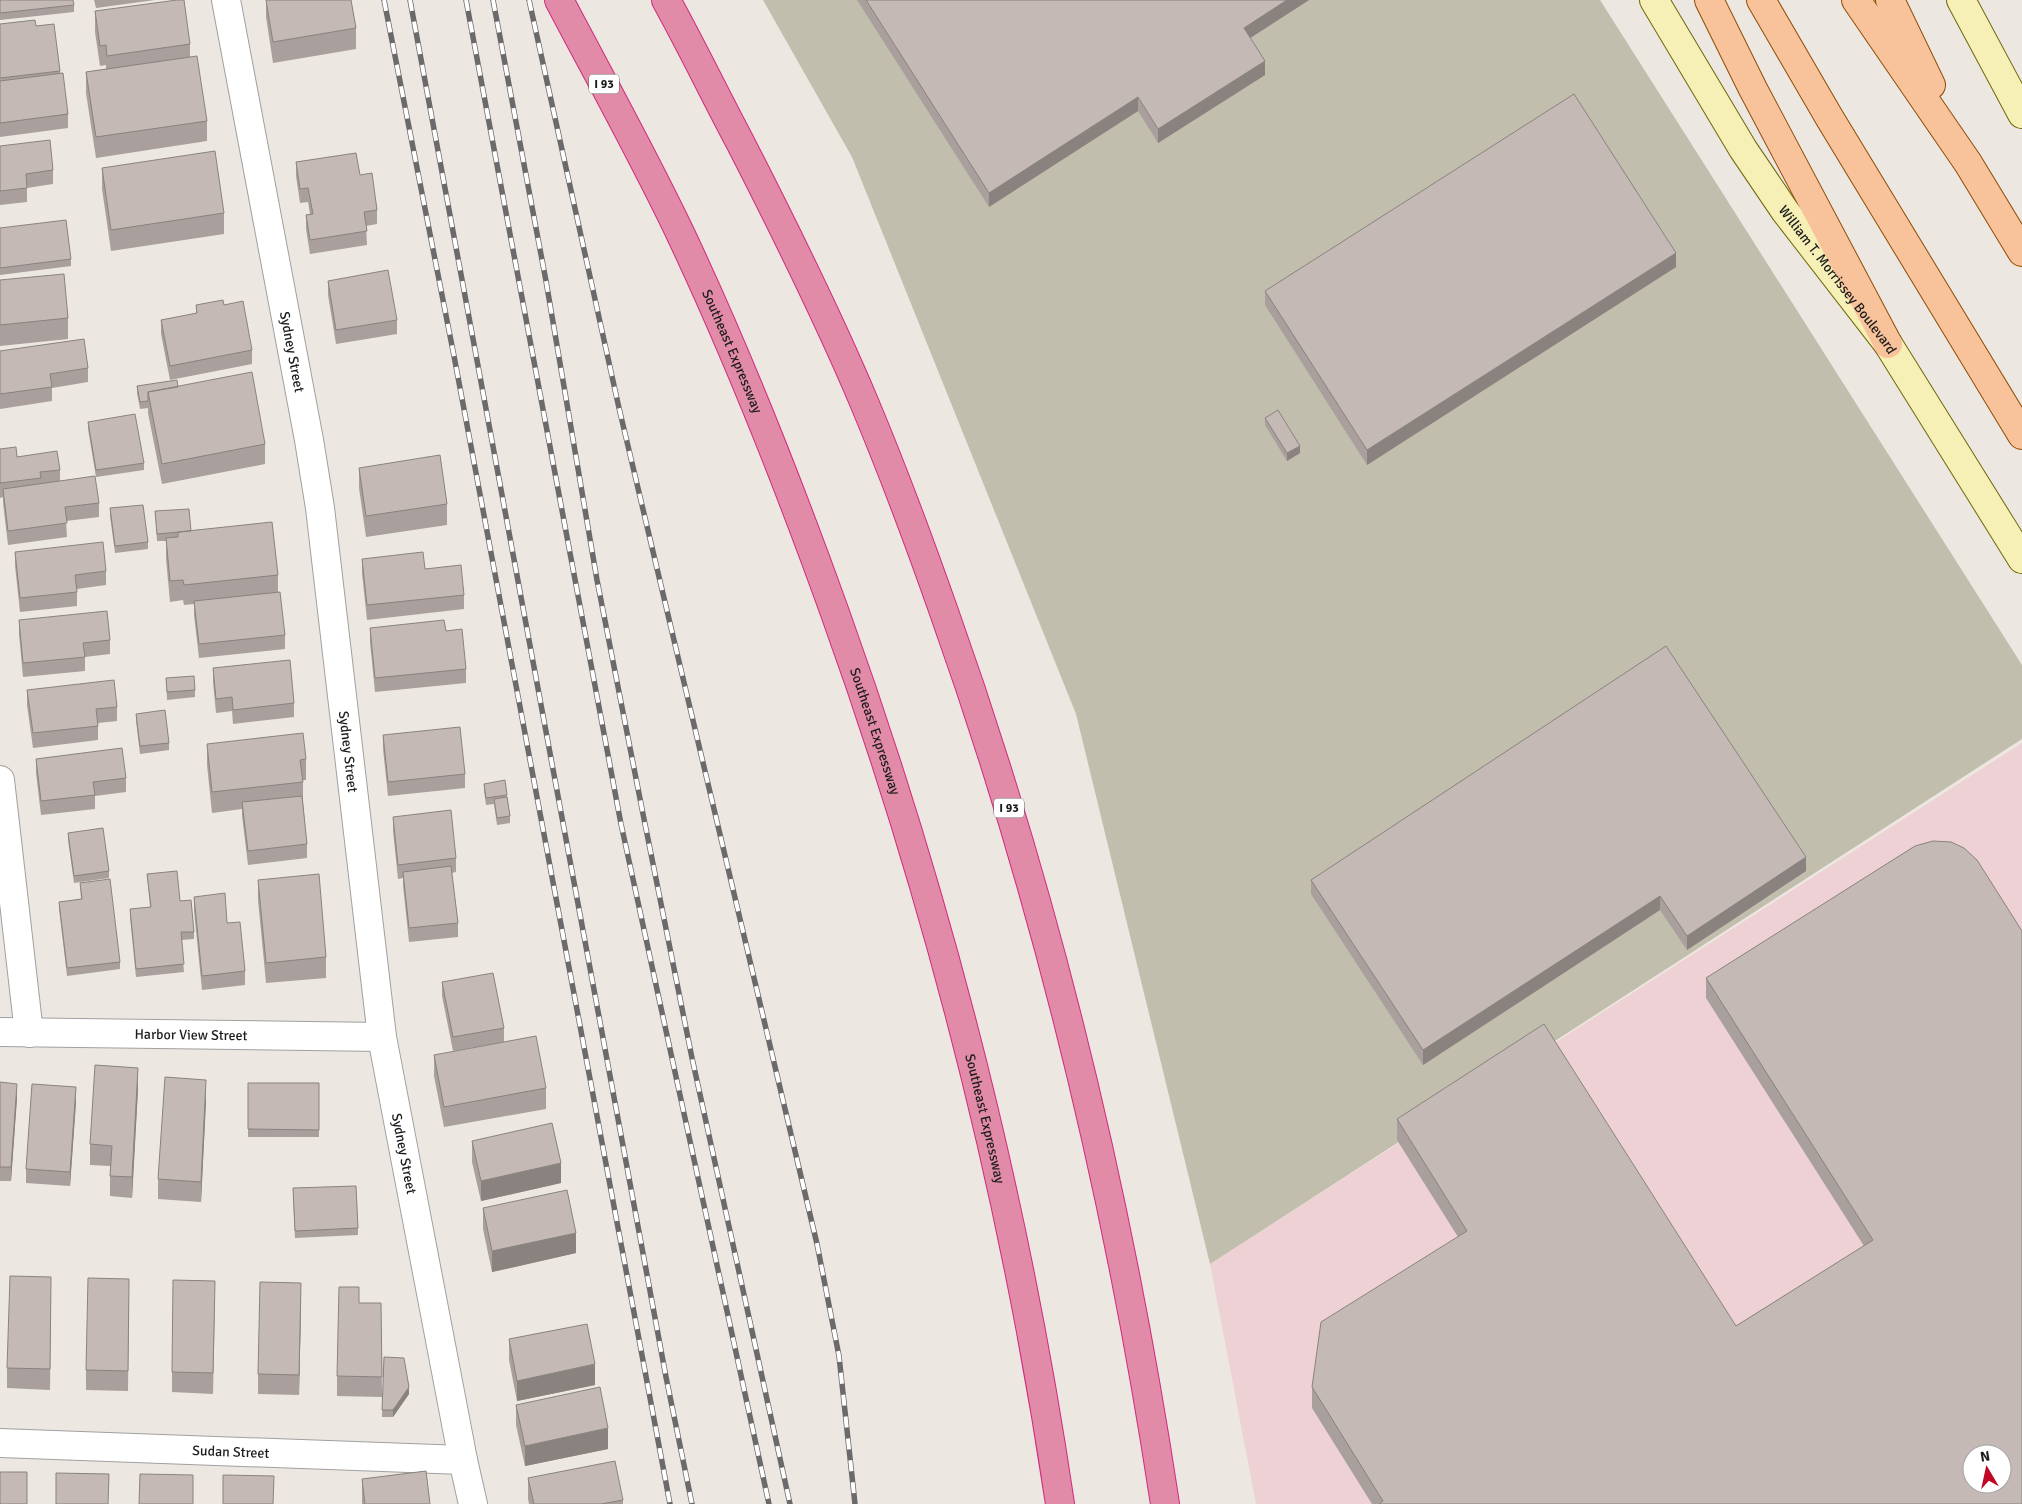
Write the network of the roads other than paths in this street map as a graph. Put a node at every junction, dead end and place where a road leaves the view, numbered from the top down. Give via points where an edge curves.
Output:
1 (226, 0) edge
2 (559, 0) edge
3 (666, 0) edge
4 (1654, 0) edge
5 (1709, 0) edge
6 (1761, 0) edge
7 (1856, 0) edge
8 (1890, 0) edge
9 (1961, 0) edge
10 (2022, 114) edge
11 (1968, 163) junction
12 (2022, 252) edge
13 (1888, 344) junction
14 (2022, 435) edge
15 (2022, 559) edge
16 (0, 780) edge
17 (0, 1032) edge
18 (29, 1033) junction
19 (382, 1037) junction
20 (0, 1443) edge
21 (463, 1460) junction
22 (474, 1504) edge
23 (1060, 1504) edge
24 (1165, 1504) edge

1 - 19 street, Sydney Street via 320,508
2 - 23 highway, Southeast Expressway / I 93 via 681,236 796,506 847,646 914,848 965,1029 1022,1283
3 - 24 highway, I 93 via 807,276 865,403 964,666 1046,938 1088,1102 1126,1282
4 - 13 street, William T. Morrissey Boulevard via 1765,182
5 - 13 main road
6 - 14 main road
7 - 11 main road
8 - 11 main road
9 - 10 street
11 - 12 main road
13 - 15 street, William T. Morrissey Boulevard
16 - 18 street
17 - 18 street, Harbor View Street
18 - 19 street, Harbor View Street
19 - 21 street, Sydney Street
20 - 21 street, Sudan Street
21 - 22 street, Sydney Street

